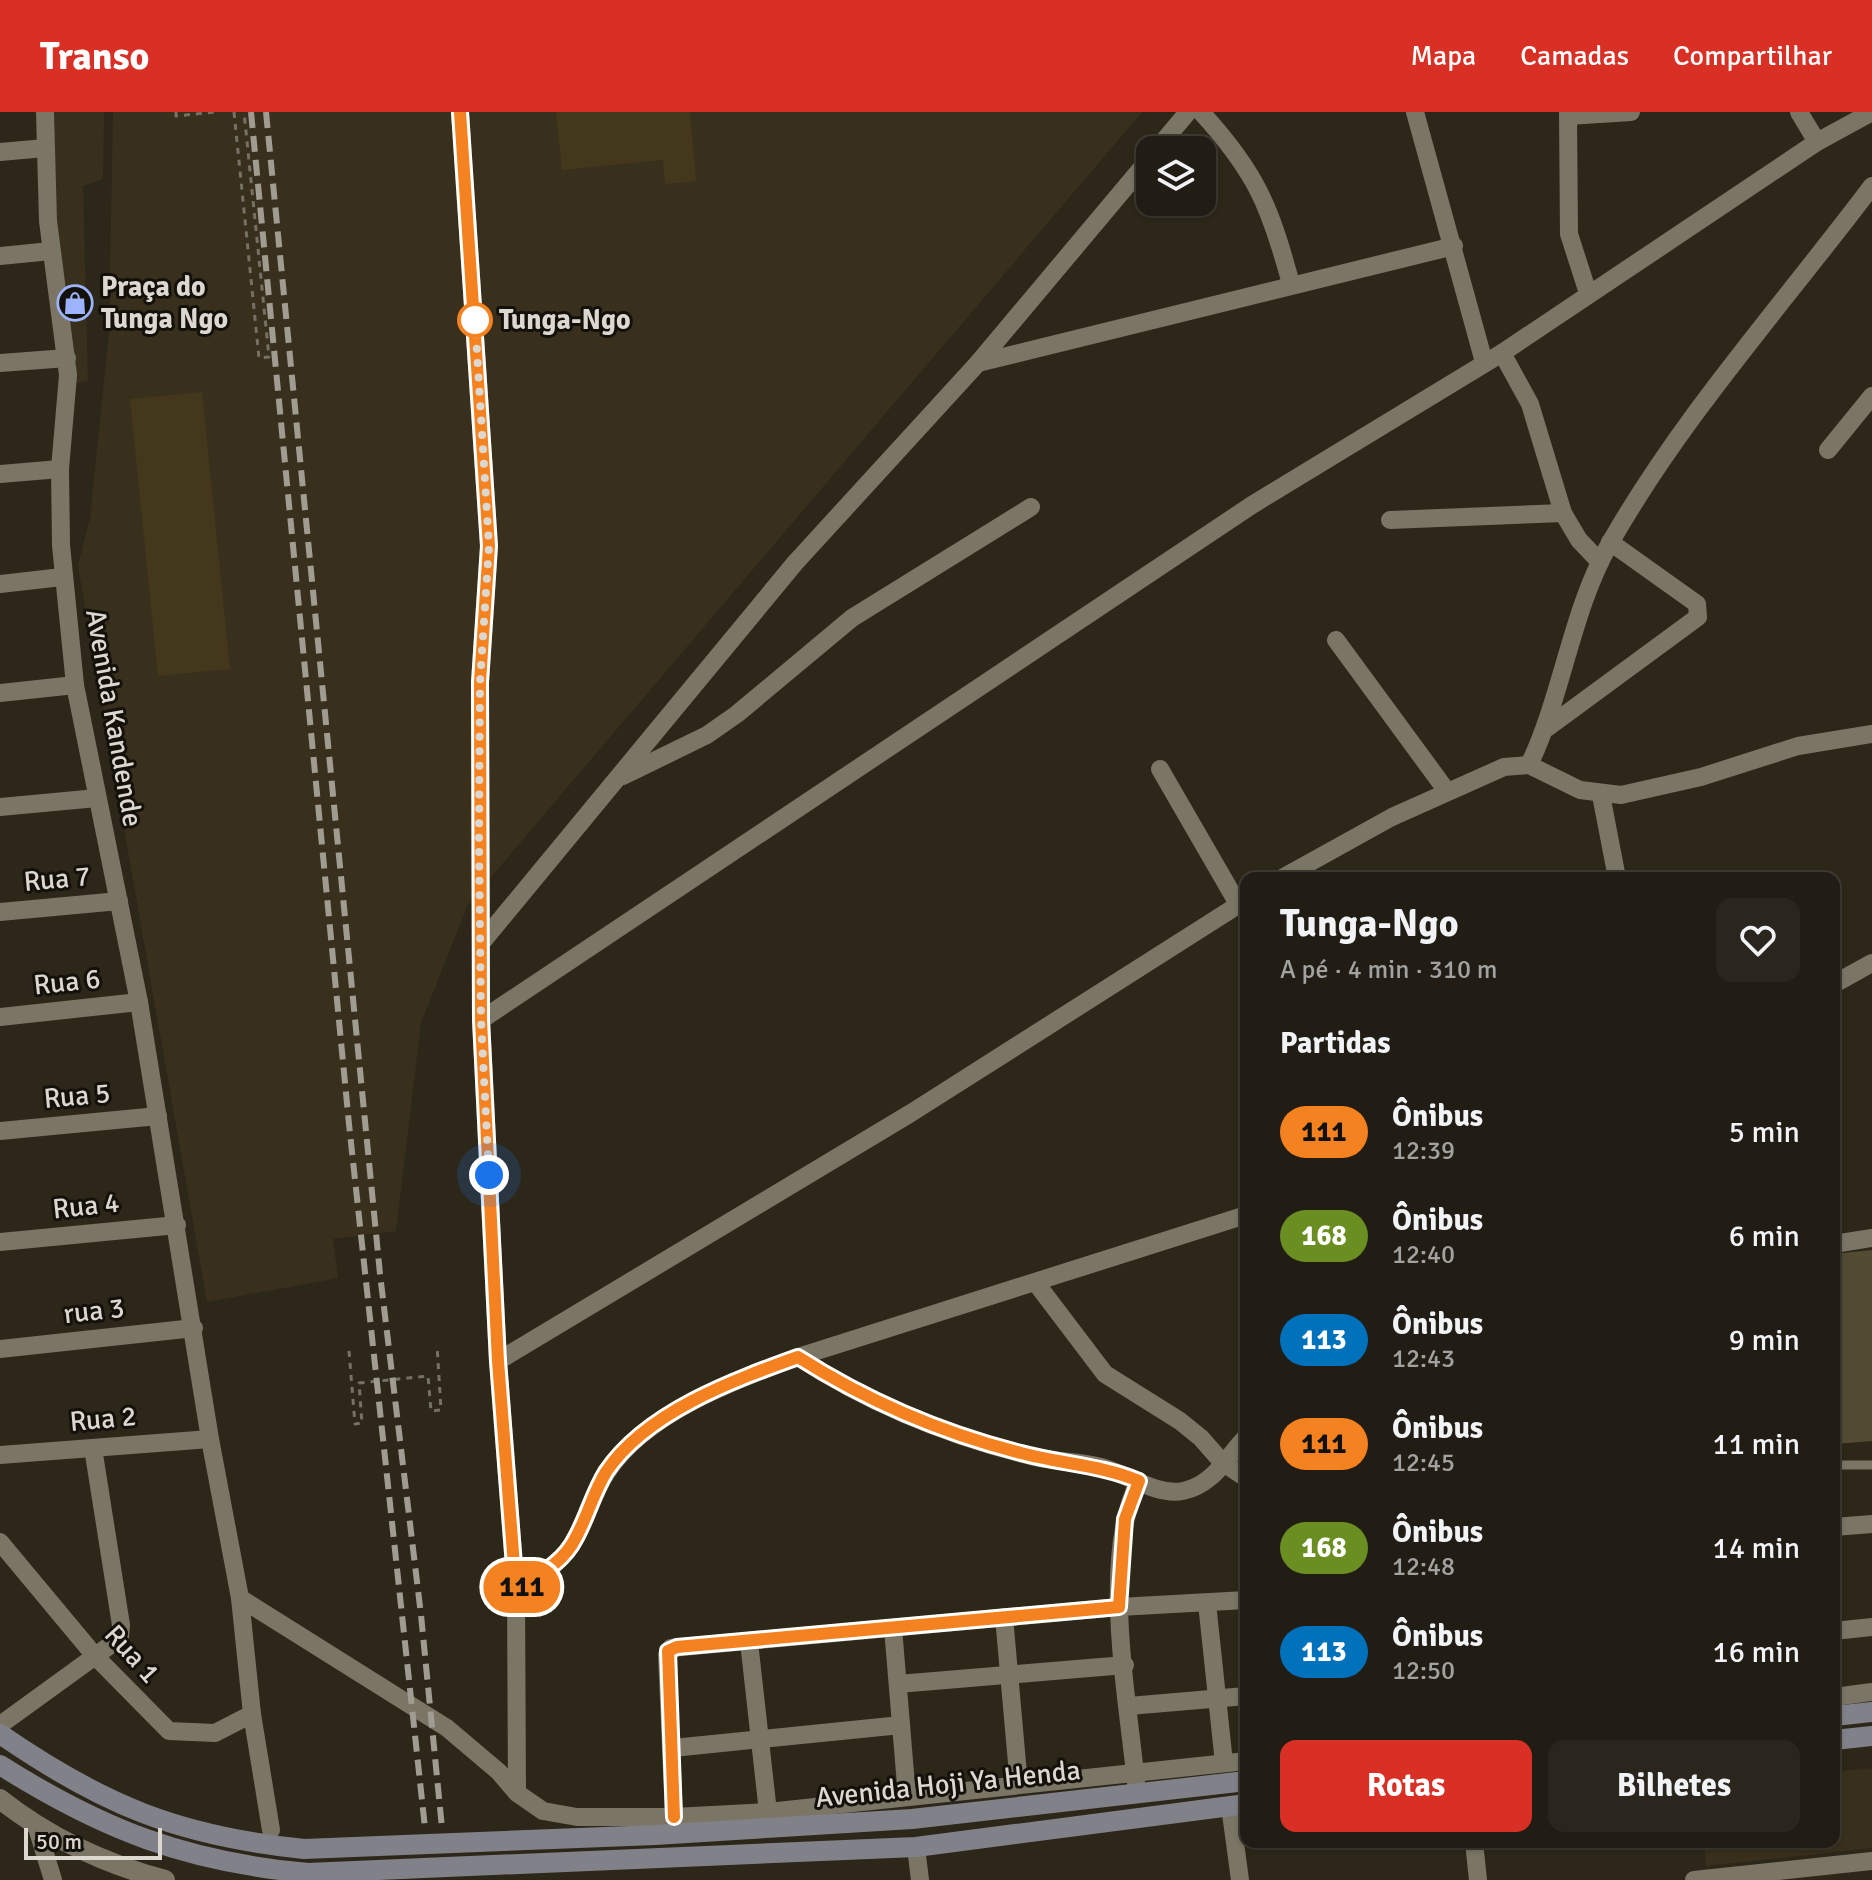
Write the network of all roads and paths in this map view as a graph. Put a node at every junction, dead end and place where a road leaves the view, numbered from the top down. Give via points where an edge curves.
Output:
1 (45, 112) edge
2 (176, 112) edge
3 (215, 112) edge
4 (234, 112) edge
5 (244, 112) edge
6 (460, 112) edge
7 (1188, 112) edge
8 (1201, 112) edge
9 (1415, 112) edge
10 (1631, 112) edge
11 (1799, 112) edge
12 (1872, 112) edge
13 (1568, 114) edge
14 (1168, 136) edge
15 (1817, 142) junction
16 (45, 148) junction
17 (0, 152) edge
18 (1136, 175) edge
19 (1872, 186) edge
20 (1454, 246) junction
21 (51, 251) junction
22 (0, 256) edge
23 (1291, 284) junction
24 (1588, 293) junction
25 (1502, 353) junction
26 (67, 358) junction
27 (1484, 362) junction
28 (0, 363) edge
29 (978, 363) junction
30 (1872, 396) edge
31 (1828, 450) dead end
32 (60, 469) junction
33 (0, 474) edge
34 (1031, 507) dead end
35 (1563, 513) junction
36 (1390, 520) dead end
37 (1610, 542) junction
38 (1600, 562) junction
39 (62, 577) junction
40 (0, 584) edge
41 (1336, 640) dead end
42 (75, 685) junction
43 (0, 693) edge
44 (1547, 728) junction
45 (1872, 734) edge
46 (1529, 765) junction
47 (1160, 769) dead end
48 (621, 777) junction
49 (1446, 790) junction
50 (1601, 795) junction
51 (97, 798) junction
52 (0, 807) edge
53 (1293, 872) edge
54 (1616, 872) edge
55 (1240, 899) edge
56 (119, 901) junction
57 (1240, 903) edge
58 (0, 912) edge
59 (482, 942) junction
60 (1872, 963) edge
61 (1840, 981) edge
62 (139, 1002) junction
63 (0, 1017) edge
64 (481, 1020) junction
65 (158, 1116) junction
66 (0, 1131) edge
67 (1240, 1217) edge
68 (177, 1225) junction
69 (1872, 1238) edge
70 (0, 1242) edge
71 (1840, 1243) edge
72 (1036, 1283) junction
73 (194, 1328) junction
74 (437, 1345) dead end
75 (0, 1349) edge
76 (349, 1351) dead end
77 (798, 1357) junction
78 (498, 1361) junction
79 (210, 1439) junction
80 (1240, 1443) edge
81 (93, 1448) junction
82 (0, 1455) edge
83 (1222, 1462) junction
84 (1840, 1465) edge
85 (1872, 1465) edge
86 (1240, 1474) edge
87 (1139, 1481) junction
88 (1872, 1524) edge
89 (1840, 1527) edge
90 (0, 1542) edge
91 (516, 1591) junction
92 (240, 1598) junction
93 (1240, 1600) edge
94 (1207, 1603) junction
95 (1119, 1607) junction
96 (1004, 1617) junction
97 (1872, 1627) edge
98 (893, 1628) junction
99 (1840, 1630) edge
100 (749, 1642) junction
101 (95, 1656) junction
102 (1125, 1665) junction
103 (1010, 1675) junction
104 (898, 1684) junction
105 (1872, 1692) edge
106 (1240, 1696) edge
107 (1840, 1696) edge
108 (1216, 1698) junction
109 (1129, 1706) junction
110 (1872, 1712) edge
111 (252, 1714) junction
112 (1840, 1715) edge
113 (0, 1725) edge
114 (901, 1725) junction
115 (0, 1734) edge
116 (1872, 1736) edge
117 (760, 1739) junction
118 (1840, 1739) edge
119 (673, 1748) junction
120 (1240, 1762) edge
121 (1224, 1763) junction
122 (0, 1765) edge
123 (1240, 1781) edge
124 (1136, 1783) junction
125 (1019, 1785) junction
126 (517, 1793) junction
127 (907, 1797) junction
128 (0, 1799) edge
129 (1238, 1805) edge
130 (768, 1812) junction
131 (674, 1817) junction
132 (37, 1828) junction
133 (271, 1830) dead end
134 (916, 1847) junction
135 (1475, 1848) edge
136 (1872, 1861) edge
137 (53, 1880) edge
138 (165, 1880) edge
139 (920, 1880) edge
140 (1240, 1880) edge
141 (1478, 1880) edge
142 (1694, 1880) edge

1 - 16 street, Avenida Kandende
2 - 3 path
4 - 5 path via 259,358 269,357
6 - 59 street via 489,546 480,682
7 - 14 street
8 - 23 street via 1244,161 1264,196
9 - 20 street
10 - 13 street
11 - 15 street
12 - 15 street
13 - 24 street via 1569,234
15 - 24 street
16 - 17 street
16 - 21 street, Avenida Kandende
18 - 29 street
19 - 37 street via 1668,455
20 - 23 street
20 - 27 street
21 - 22 street
21 - 26 street, Avenida Kandende
23 - 29 street
24 - 25 street
25 - 27 street
25 - 35 street via 1530,404
26 - 28 street
26 - 32 street, Avenida Kandende
27 - 64 street via 1252,505
29 - 48 street via 795,563
30 - 31 street
32 - 33 street
32 - 39 street, Avenida Kandende
34 - 48 street via 852,618 707,735
35 - 36 street
35 - 38 street
37 - 38 street
37 - 44 street via 1697,604 1700,612
38 - 44 street
39 - 40 street
39 - 42 street, Avenida Kandende
41 - 49 street
42 - 43 street
42 - 51 street, Avenida Kandende
44 - 46 street
45 - 50 street via 1798,746 1660,788
46 - 49 street via 1504,767
46 - 50 street via 1559,782
47 - 55 street
48 - 59 street
49 - 53 street
50 - 54 street
51 - 52 street
51 - 56 street, Avenida Kandende
56 - 58 street, Rua 7
56 - 62 street, Avenida Kandende
57 - 78 street via 911,1113
59 - 64 street
60 - 61 street
62 - 63 street, Rua 6
62 - 65 street, Avenida Kandende
64 - 78 street
65 - 66 street, Rua 5
65 - 68 street, Avenida Kandende
67 - 72 street
68 - 70 street, Rua 4
68 - 73 street, Avenida Kandende
69 - 71 street
72 - 77 street
72 - 83 street via 1105,1374 1180,1421
73 - 75 street, rua 3
73 - 79 street
74 - 76 path via 441,1410 431,1411 428,1376 359,1383 362,1423 355,1424
77 - 87 street via 872,1400 953,1432 1038,1458 1098,1466
77 - 91 street via 727,1383 641,1434 605,1474 562,1558
78 - 91 street
79 - 81 street, Rua 2
79 - 92 street
80 - 83 street
81 - 82 street, Rua 2
81 - 101 street via 121,1625 120,1638
83 - 86 street
83 - 87 street via 1207,1483 1185,1491 1165,1491
84 - 85 lane
87 - 95 street via 1125,1519
88 - 89 street
90 - 101 street, Rua 1
91 - 126 street
92 - 111 street
92 - 126 street via 447,1728
93 - 94 street
94 - 95 street
94 - 108 street
95 - 96 street
95 - 102 street
96 - 98 street
96 - 103 street
97 - 99 street
98 - 100 street
98 - 104 street
100 - 117 street
100 - 119 street via 668,1651
101 - 111 street, Rua 1 via 169,1731 215,1733
101 - 113 street
102 - 103 street
102 - 109 street
103 - 104 street
103 - 125 street
104 - 114 street
105 - 107 street
106 - 108 street
108 - 109 street
108 - 121 street
109 - 124 street
110 - 112 main road
111 - 133 street
114 - 117 street
114 - 127 street
115 - 124 main road, Avenida Hoji Ya Henda via 115,1804 181,1828 254,1844 354,1848 912,1819
116 - 118 main road
117 - 119 street
117 - 130 street
119 - 131 street
120 - 121 street
121 - 124 street
122 - 134 main road, Avenida Hoji Ya Henda via 120,1831 186,1853 260,1868 357,1872
123 - 124 main road, Avenida Hoji Ya Henda
124 - 125 street
125 - 127 street
126 - 131 street via 543,1811 577,1817
127 - 130 street
128 - 132 street
129 - 134 main road, Avenida Hoji Ya Henda
129 - 140 street
130 - 131 street
132 - 137 street
132 - 138 street
134 - 139 street
135 - 141 street
136 - 142 street

